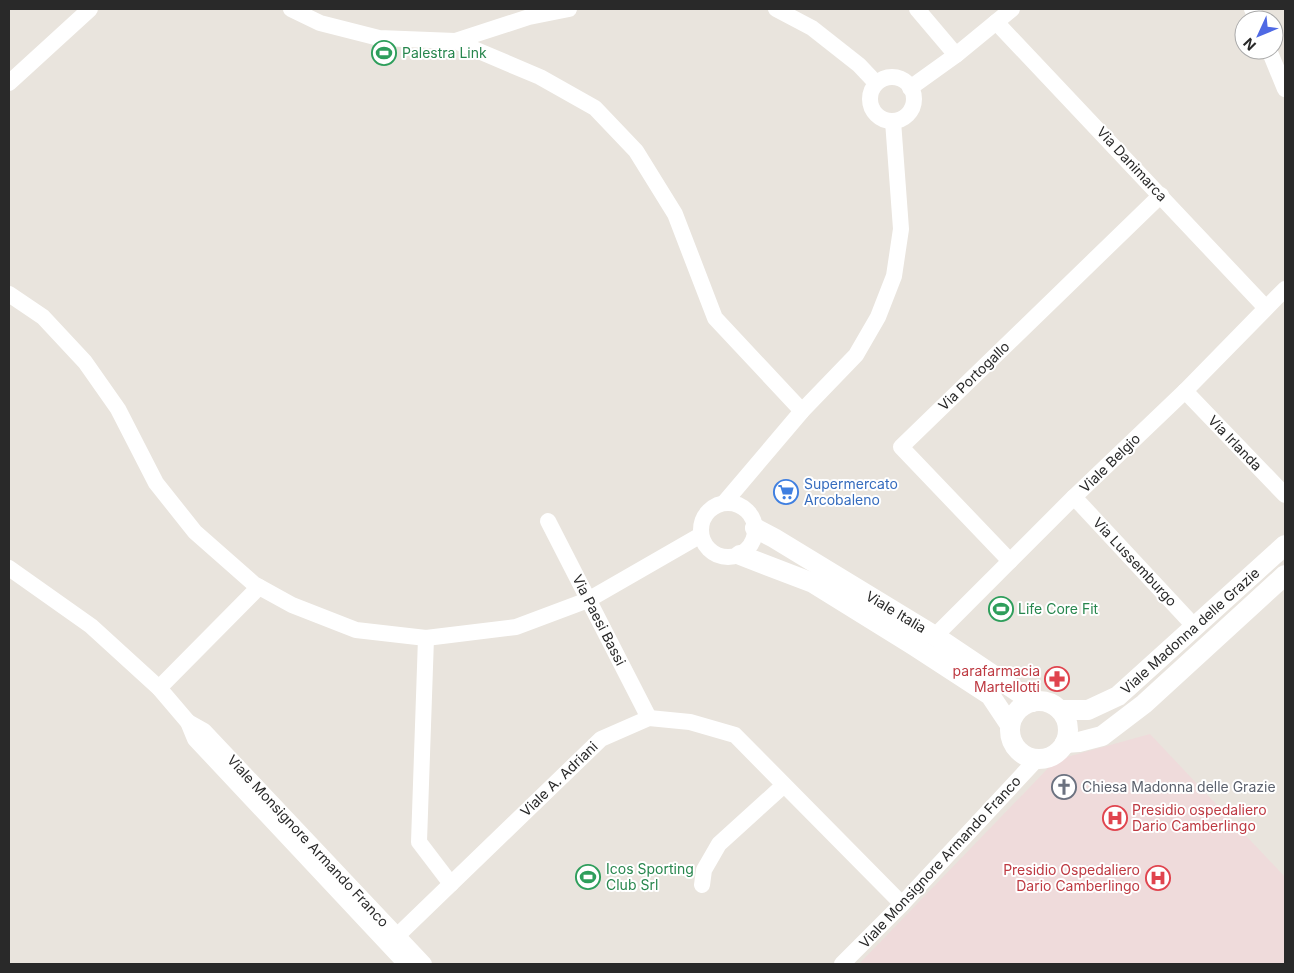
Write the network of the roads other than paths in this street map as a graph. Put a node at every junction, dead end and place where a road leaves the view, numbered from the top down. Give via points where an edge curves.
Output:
1 (90, 9) edge
2 (291, 9) edge
3 (569, 9) edge
4 (776, 9) edge
5 (917, 9) edge
6 (1012, 9) edge
7 (996, 22) junction
8 (455, 41) junction
9 (956, 55) junction
10 (1273, 60) edge
11 (9, 83) edge
12 (876, 83) junction
13 (910, 88) junction
14 (1285, 88) edge
15 (893, 120) junction
16 (1161, 195) junction
17 (1285, 289) edge
18 (9, 294) edge
19 (1266, 308) junction
20 (1185, 391) junction
21 (802, 411) junction
22 (1285, 495) edge
23 (1074, 498) junction
24 (724, 503) junction
25 (548, 521) dead end
26 (755, 528) junction
27 (701, 535) junction
28 (1285, 545) edge
29 (740, 555) junction
30 (1010, 561) junction
31 (9, 568) edge
32 (1285, 575) edge
33 (260, 587) junction
34 (588, 600) junction
35 (1195, 627) junction
36 (935, 636) junction
37 (426, 638) junction
38 (159, 688) junction
39 (1033, 702) junction
40 (1060, 710) junction
41 (649, 718) junction
42 (188, 722) junction
43 (1010, 725) junction
44 (1065, 743) junction
45 (1037, 758) junction
46 (784, 785) junction
47 (452, 884) junction
48 (702, 886) dead end
49 (902, 904) junction
50 (397, 936) junction
51 (406, 964) edge
52 (424, 964) edge
53 (842, 964) edge

1 - 11 street
2 - 8 street via 320,23 379,38
3 - 8 street via 529,17
4 - 12 street via 812,28 859,65
5 - 9 street
6 - 7 street
7 - 9 street
7 - 16 street, Via Danimarca
8 - 21 street via 540,77 595,108 636,151 675,214 715,318
9 - 13 street
10 - 14 street
12 - 13 street via 886,77 898,78
12 - 15 street via 870,93 870,104 876,114
13 - 15 street via 913,105 907,115
15 - 21 street via 901,230 894,276 878,317 856,355
16 - 19 street, Via Danimarca
16 - 30 street, Via Portogallo via 901,447
17 - 19 street, Viale Belgio
18 - 33 street via 43,317 85,362 118,410 156,483 195,532
19 - 20 street, Viale Belgio
20 - 22 street, Via Irlanda
20 - 23 street, Viale Belgio
21 - 24 street
23 - 30 street, Viale Belgio
23 - 35 street, Via Lussemburgo
24 - 26 street via 743,507 753,519
24 - 27 street via 707,512
25 - 34 street, Via Paesi Bassi
26 - 29 street via 751,546
26 - 36 street, Viale Italia
27 - 29 street via 712,552 721,556
27 - 34 street
28 - 35 street, Viale Madonna delle Grazie
29 - 43 street, Viale Italia via 813,583 913,645 990,695
30 - 36 street, Viale Belgio
31 - 38 street, Viale Monsignore Armando Franco via 91,626
32 - 44 street, Viale Madonna delle Grazie via 1144,704 1102,736
33 - 37 street via 292,605 356,630
33 - 38 street
34 - 37 street via 516,627
34 - 41 street, Via Paesi Bassi
35 - 40 street, Viale Madonna delle Grazie via 1118,696 1088,710
36 - 39 street, Viale Italia
37 - 47 street via 419,842
38 - 42 street, Viale Monsignore Armando Franco
39 - 40 street via 1043,701
39 - 43 street via 1022,706
40 - 44 street via 1068,728
41 - 46 street, Viale A. Adriani via 690,722 735,735
41 - 47 street, Viale A. Adriani via 601,739
42 - 50 street, Viale Monsignore Armando Franco via 204,731
42 - 51 street, Viale Monsignore Armando Franco via 195,739
43 - 45 street via 1013,742 1019,751
44 - 45 street via 1047,758
45 - 49 street, Viale Monsignore Armando Franco
46 - 48 street via 718,844 704,870
46 - 49 street, Viale A. Adriani
47 - 50 street, Viale A. Adriani
49 - 53 street, Viale Monsignore Armando Franco
50 - 52 street, Viale Monsignore Armando Franco

